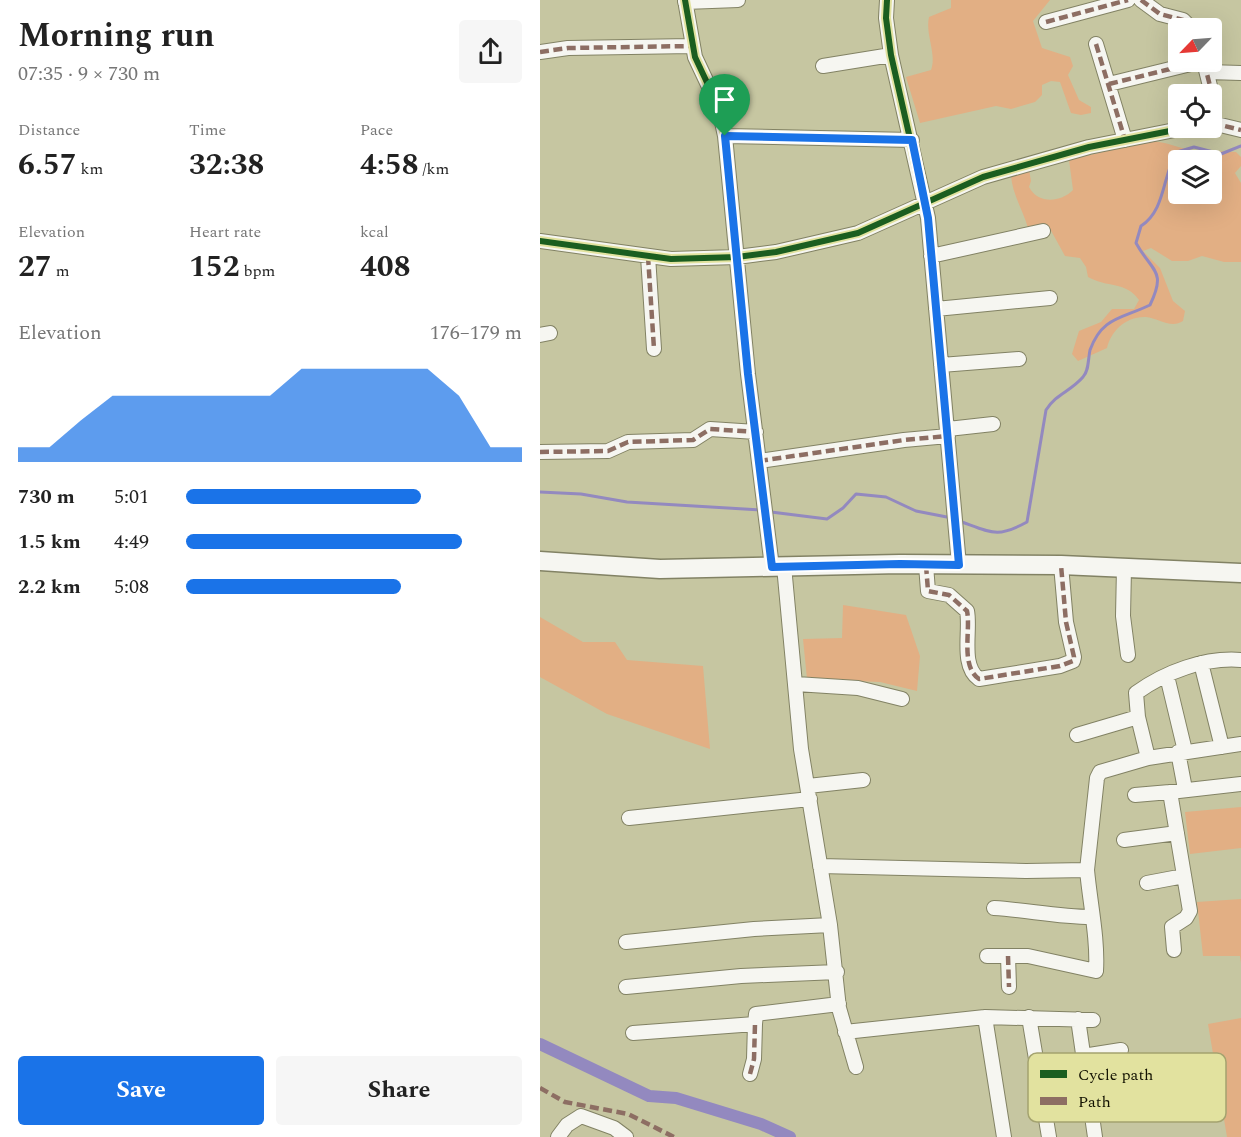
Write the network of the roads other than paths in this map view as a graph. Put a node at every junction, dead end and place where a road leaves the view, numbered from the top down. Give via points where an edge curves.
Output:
1 (738, 0) edge
2 (887, 0) edge
3 (1128, 0) edge
4 (1141, 0) edge
5 (685, 1) edge
6 (1175, 18) edge
7 (1046, 22) dead end
8 (1096, 44) dead end
9 (692, 46) junction
10 (540, 52) edge
11 (891, 55) junction
12 (823, 66) dead end
13 (1222, 69) edge
14 (1169, 72) edge
15 (1241, 73) edge
16 (1109, 84) junction
17 (1222, 125) edge
18 (1241, 130) edge
19 (1168, 131) edge
20 (725, 136) junction
21 (912, 140) junction
22 (1125, 140) junction
23 (926, 202) junction
24 (1043, 231) dead end
25 (540, 241) edge
26 (648, 256) junction
27 (931, 256) junction
28 (737, 257) junction
29 (1050, 298) dead end
30 (936, 309) junction
31 (654, 349) dead end
32 (1019, 359) dead end
33 (941, 365) junction
34 (993, 424) dead end
35 (756, 432) junction
36 (948, 433) junction
37 (540, 452) edge
38 (759, 461) junction
39 (540, 561) edge
40 (927, 565) junction
41 (959, 565) junction
42 (1061, 565) junction
43 (778, 567) junction
44 (1124, 568) junction
45 (1241, 573) edge
46 (1128, 655) dead end
47 (1241, 660) edge
48 (1202, 663) junction
49 (1167, 676) junction
50 (796, 684) junction
51 (902, 699) dead end
52 (1138, 717) junction
53 (1077, 735) dead end
54 (1241, 744) edge
55 (1222, 747) junction
56 (1181, 752) junction
57 (1148, 758) junction
58 (863, 780) dead end
59 (1241, 784) edge
60 (1178, 791) junction
61 (809, 793) junction
62 (1135, 795) dead end
63 (629, 818) dead end
64 (1177, 833) junction
65 (1124, 840) dead end
66 (820, 866) junction
67 (1087, 870) junction
68 (1184, 876) junction
69 (1147, 883) dead end
70 (994, 908) dead end
71 (1091, 917) junction
72 (830, 925) junction
73 (626, 942) dead end
74 (1174, 950) dead end
75 (987, 956) dead end
76 (1008, 956) junction
77 (837, 972) junction
78 (626, 987) dead end
79 (1009, 987) dead end
80 (838, 1004) junction
81 (985, 1017) junction
82 (1029, 1017) junction
83 (1078, 1018) junction
84 (1093, 1020) dead end
85 (755, 1023) junction
86 (845, 1032) junction
87 (633, 1034) dead end
88 (1121, 1050) dead end
89 (1035, 1053) edge
90 (1083, 1053) edge
91 (1102, 1053) edge
92 (856, 1067) dead end
93 (750, 1074) dead end
94 (1046, 1122) edge
95 (1093, 1122) edge
96 (558, 1137) edge
97 (626, 1137) edge
98 (1004, 1137) edge
99 (1049, 1137) edge
100 (1095, 1137) edge

1 - 5 street
2 - 11 street
3 - 7 street
4 - 6 street via 1160,14
5 - 9 street
8 - 16 street
9 - 10 street
9 - 20 street via 719,108
11 - 12 street
11 - 21 street
13 - 15 street
14 - 16 street
16 - 22 street
17 - 18 street
19 - 22 street
20 - 21 street
20 - 28 street
21 - 23 street
22 - 23 street via 983,177
23 - 27 street
23 - 28 street via 858,232
24 - 27 street
25 - 26 street
26 - 28 street via 693,260
26 - 31 street
27 - 30 street
28 - 35 street
29 - 30 street
30 - 33 street
32 - 33 street
33 - 36 street
34 - 36 street
35 - 37 street via 710,429 693,440 627,442 601,452
35 - 38 street
36 - 38 street
36 - 41 street
38 - 43 street
39 - 43 main road via 660,569
40 - 41 main road
40 - 42 street via 928,591 950,595 967,611 968,658 974,676 979,679 1073,661
40 - 43 main road
41 - 42 main road
42 - 44 main road
43 - 50 street
44 - 45 main road
44 - 46 street via 1123,616
47 - 48 street
48 - 49 street
48 - 55 street
49 - 52 street via 1136,693
49 - 56 street
50 - 51 street via 858,688
50 - 61 street
52 - 53 street
52 - 57 street
54 - 55 street
55 - 56 street
56 - 57 street
56 - 60 street
57 - 67 street via 1099,774
58 - 61 street
59 - 60 street
60 - 62 street
60 - 64 street
61 - 63 street
61 - 66 street
64 - 65 street
64 - 68 street
66 - 67 street
66 - 72 street
67 - 71 street
68 - 69 street
68 - 74 street via 1189,914 1172,927
70 - 71 street via 1030,910 1058,917
71 - 76 street via 1096,971 1028,956
72 - 73 street
72 - 77 street
75 - 76 street
76 - 79 street
77 - 78 street
77 - 80 street
80 - 85 street via 756,1014
80 - 86 street
81 - 82 street
81 - 86 street
81 - 98 street
82 - 83 street
82 - 89 street
83 - 84 street
83 - 90 street
85 - 87 street
85 - 93 street
86 - 92 street
88 - 91 street
94 - 99 street
95 - 100 street
96 - 97 street via 581,1116 614,1128

